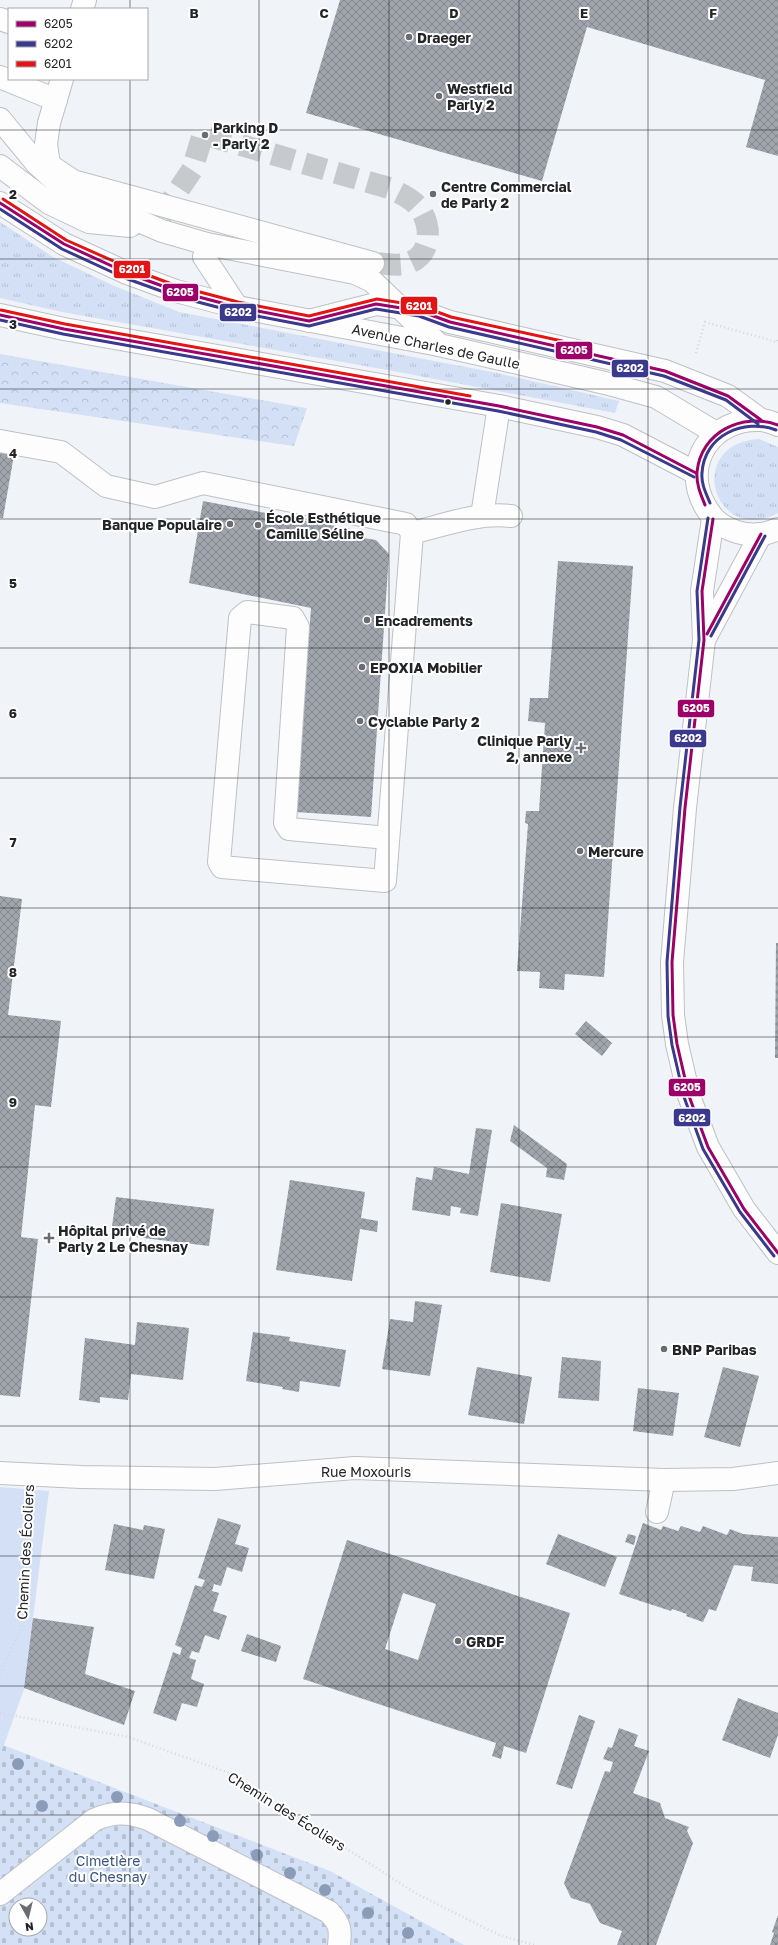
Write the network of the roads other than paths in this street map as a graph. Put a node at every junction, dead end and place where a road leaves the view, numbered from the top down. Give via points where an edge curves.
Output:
1 (0, 77) edge
2 (62, 80) edge
3 (56, 100) junction
4 (0, 119) edge
5 (0, 166) edge
6 (0, 203) edge
7 (130, 226) tunnel mouth
8 (204, 257) dead end
9 (373, 263) tunnel mouth
10 (237, 307) junction
11 (400, 308) junction
12 (0, 316) edge
13 (309, 321) junction
14 (439, 345) junction
15 (499, 406) junction
16 (770, 422) edge
17 (716, 433) junction
18 (0, 441) edge
19 (696, 473) junction
20 (482, 516) junction
21 (511, 516) dead end
22 (713, 519) junction
23 (770, 531) edge
24 (412, 534) junction
25 (704, 640) junction
26 (388, 838) junction
27 (778, 1253) edge
28 (0, 1473) edge
29 (778, 1474) edge
30 (733, 1479) junction
31 (664, 1480) junction
32 (778, 1486) edge
33 (657, 1512) dead end
34 (0, 1894) edge
35 (339, 1945) edge

1 - 3 street
2 - 3 street
3 - 9 street via 46,144 49,165 73,181
4 - 11 street via 37,164 60,186 162,231 207,244 355,273 372,281
5 - 7 street via 50,202 89,222
6 - 10 street, Avenue Charles de Gaulle via 64,244 126,273 176,291
8 - 10 street
10 - 13 street, Avenue Charles de Gaulle
11 - 13 street via 376,304
11 - 14 street
11 - 16 street via 420,311 450,322 665,371 728,396
12 - 15 street
13 - 14 street, Avenue Charles de Gaulle
14 - 17 street, Avenue Charles de Gaulle via 656,397
15 - 19 street via 598,427 623,435
15 - 20 street
16 - 17 street via 737,422
17 - 19 street via 699,458
18 - 24 street via 61,452 106,486 156,497 203,483 406,524
19 - 22 street via 698,494
20 - 21 street
20 - 24 street
22 - 23 street via 725,528 747,535
22 - 25 street via 702,591
23 - 25 street
24 - 26 street
25 - 27 street via 685,808 672,962 673,1015 689,1096 708,1147 744,1209
26 - 26 street via 385,881 222,867 219,862 240,618 246,612 293,618 298,627 285,823 289,829
28 - 31 street, Rue Moxouris via 215,1479 355,1468
29 - 30 street, Rue Moxouris
30 - 31 street, Rue Moxouris
30 - 32 street, Rue Moxouris
31 - 33 street
34 - 35 street via 94,1820 118,1812 133,1814 148,1819 329,1912 338,1922

